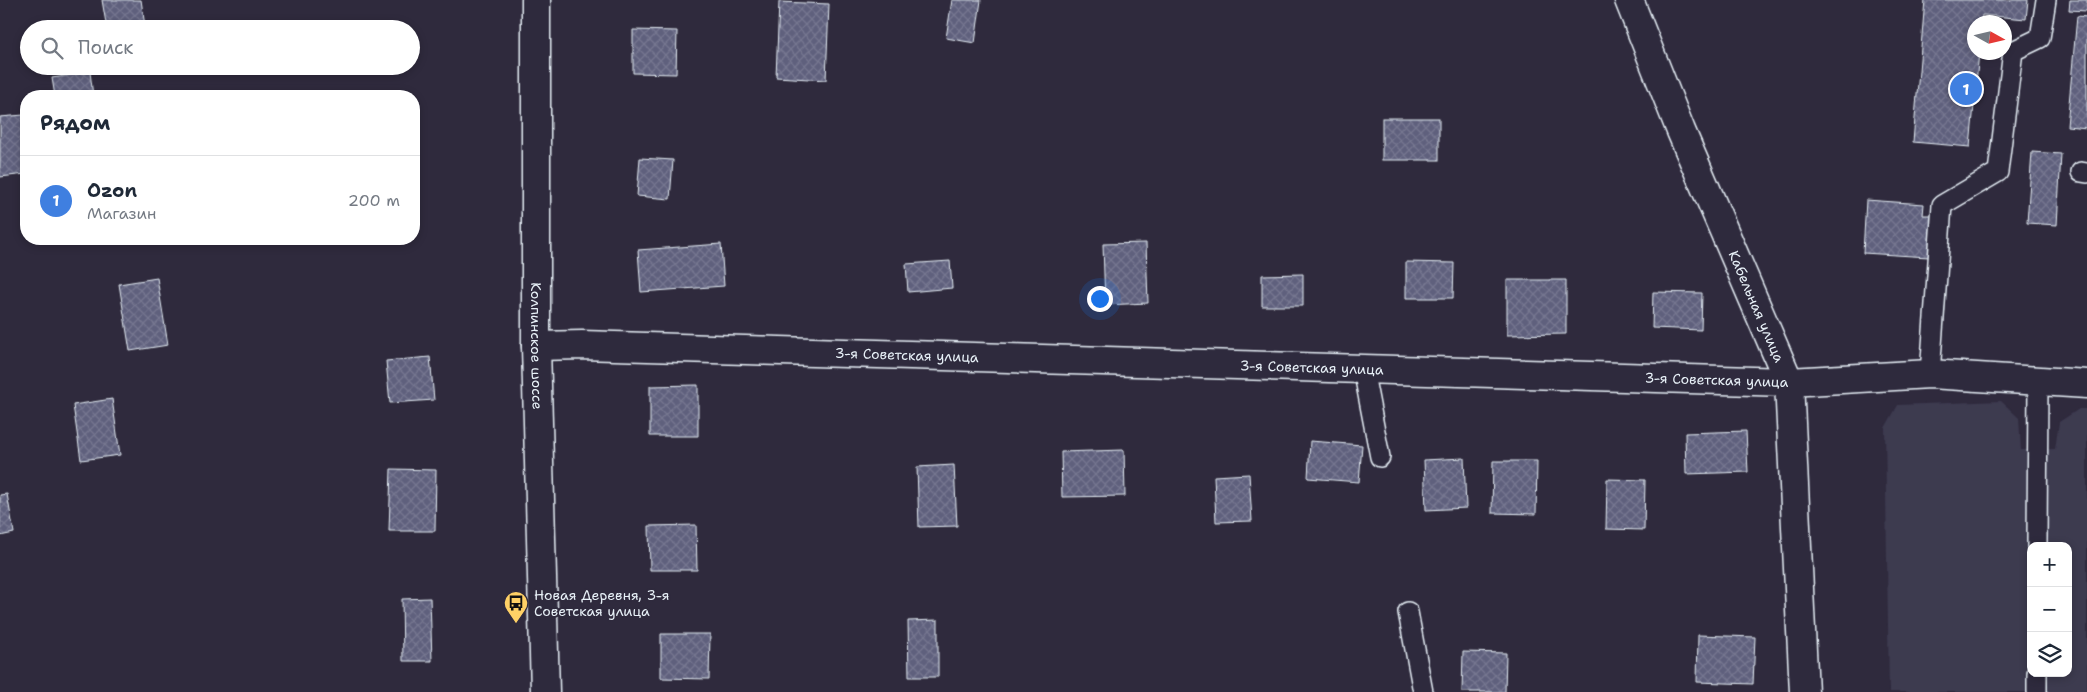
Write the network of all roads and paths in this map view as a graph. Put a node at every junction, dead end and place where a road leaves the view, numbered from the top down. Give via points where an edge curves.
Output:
1 (536, 0) edge
2 (1629, 0) edge
3 (2046, 0) edge
4 (536, 346) junction
5 (1363, 369) junction
6 (1930, 374) junction
7 (2038, 381) junction
8 (1788, 382) junction
9 (2087, 384) edge
10 (1380, 457) dead end
11 (2037, 542) edge
12 (1408, 612) dead end
13 (2037, 677) edge
14 (545, 692) edge
15 (1423, 692) edge
16 (1804, 692) edge
17 (2037, 692) edge

1 - 4 street, Колпинское шоссе
2 - 8 street, Кабельная улица
3 - 6 lane via 2040,38 2013,51 1998,172 1942,205
4 - 5 street, 3-я Советская улица
4 - 14 street, Колпинское шоссе
5 - 8 street, 3-я Советская улица
5 - 10 lane
6 - 7 street, 3-я Советская улица
6 - 8 street, 3-я Советская улица
7 - 9 street, 3-я Советская улица
7 - 11 lane
8 - 16 street, Кабельная улица
12 - 15 lane
13 - 17 lane

